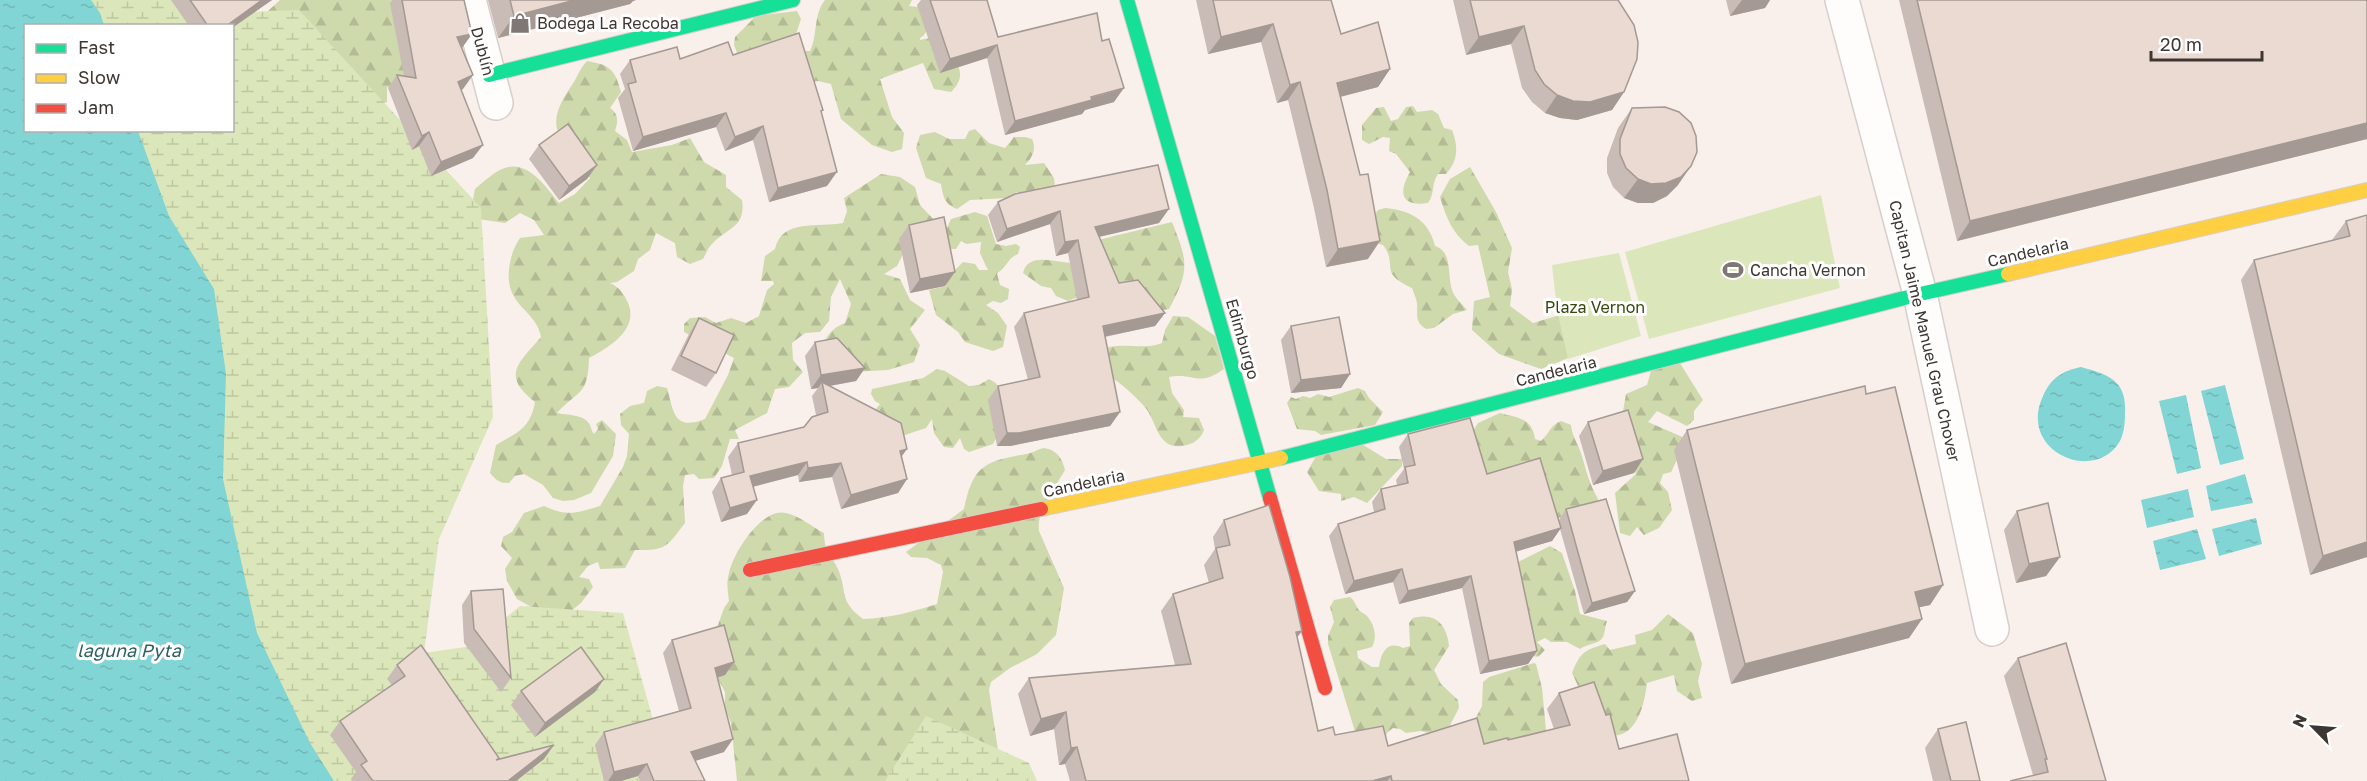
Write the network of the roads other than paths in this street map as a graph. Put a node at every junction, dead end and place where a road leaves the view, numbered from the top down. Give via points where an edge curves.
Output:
1 (469, 0) edge
2 (793, 0) edge
3 (1128, 0) edge
4 (1842, 0) edge
5 (493, 89) joint
6 (2367, 190) edge
7 (1920, 294) junction
8 (1262, 463) junction
9 (750, 570) dead end
10 (1992, 628) dead end
11 (1325, 688) dead end

1 - 5 street, Dublín
2 - 5 street
3 - 8 street, Edimburgo
4 - 7 street, Capitan Jaime Manuel Grau Chover
6 - 7 street, Candelaria
7 - 8 street, Candelaria
7 - 10 street, Capitan Jaime Manuel Grau Chover
8 - 9 street, Candelaria
8 - 11 street, Edimburgo

